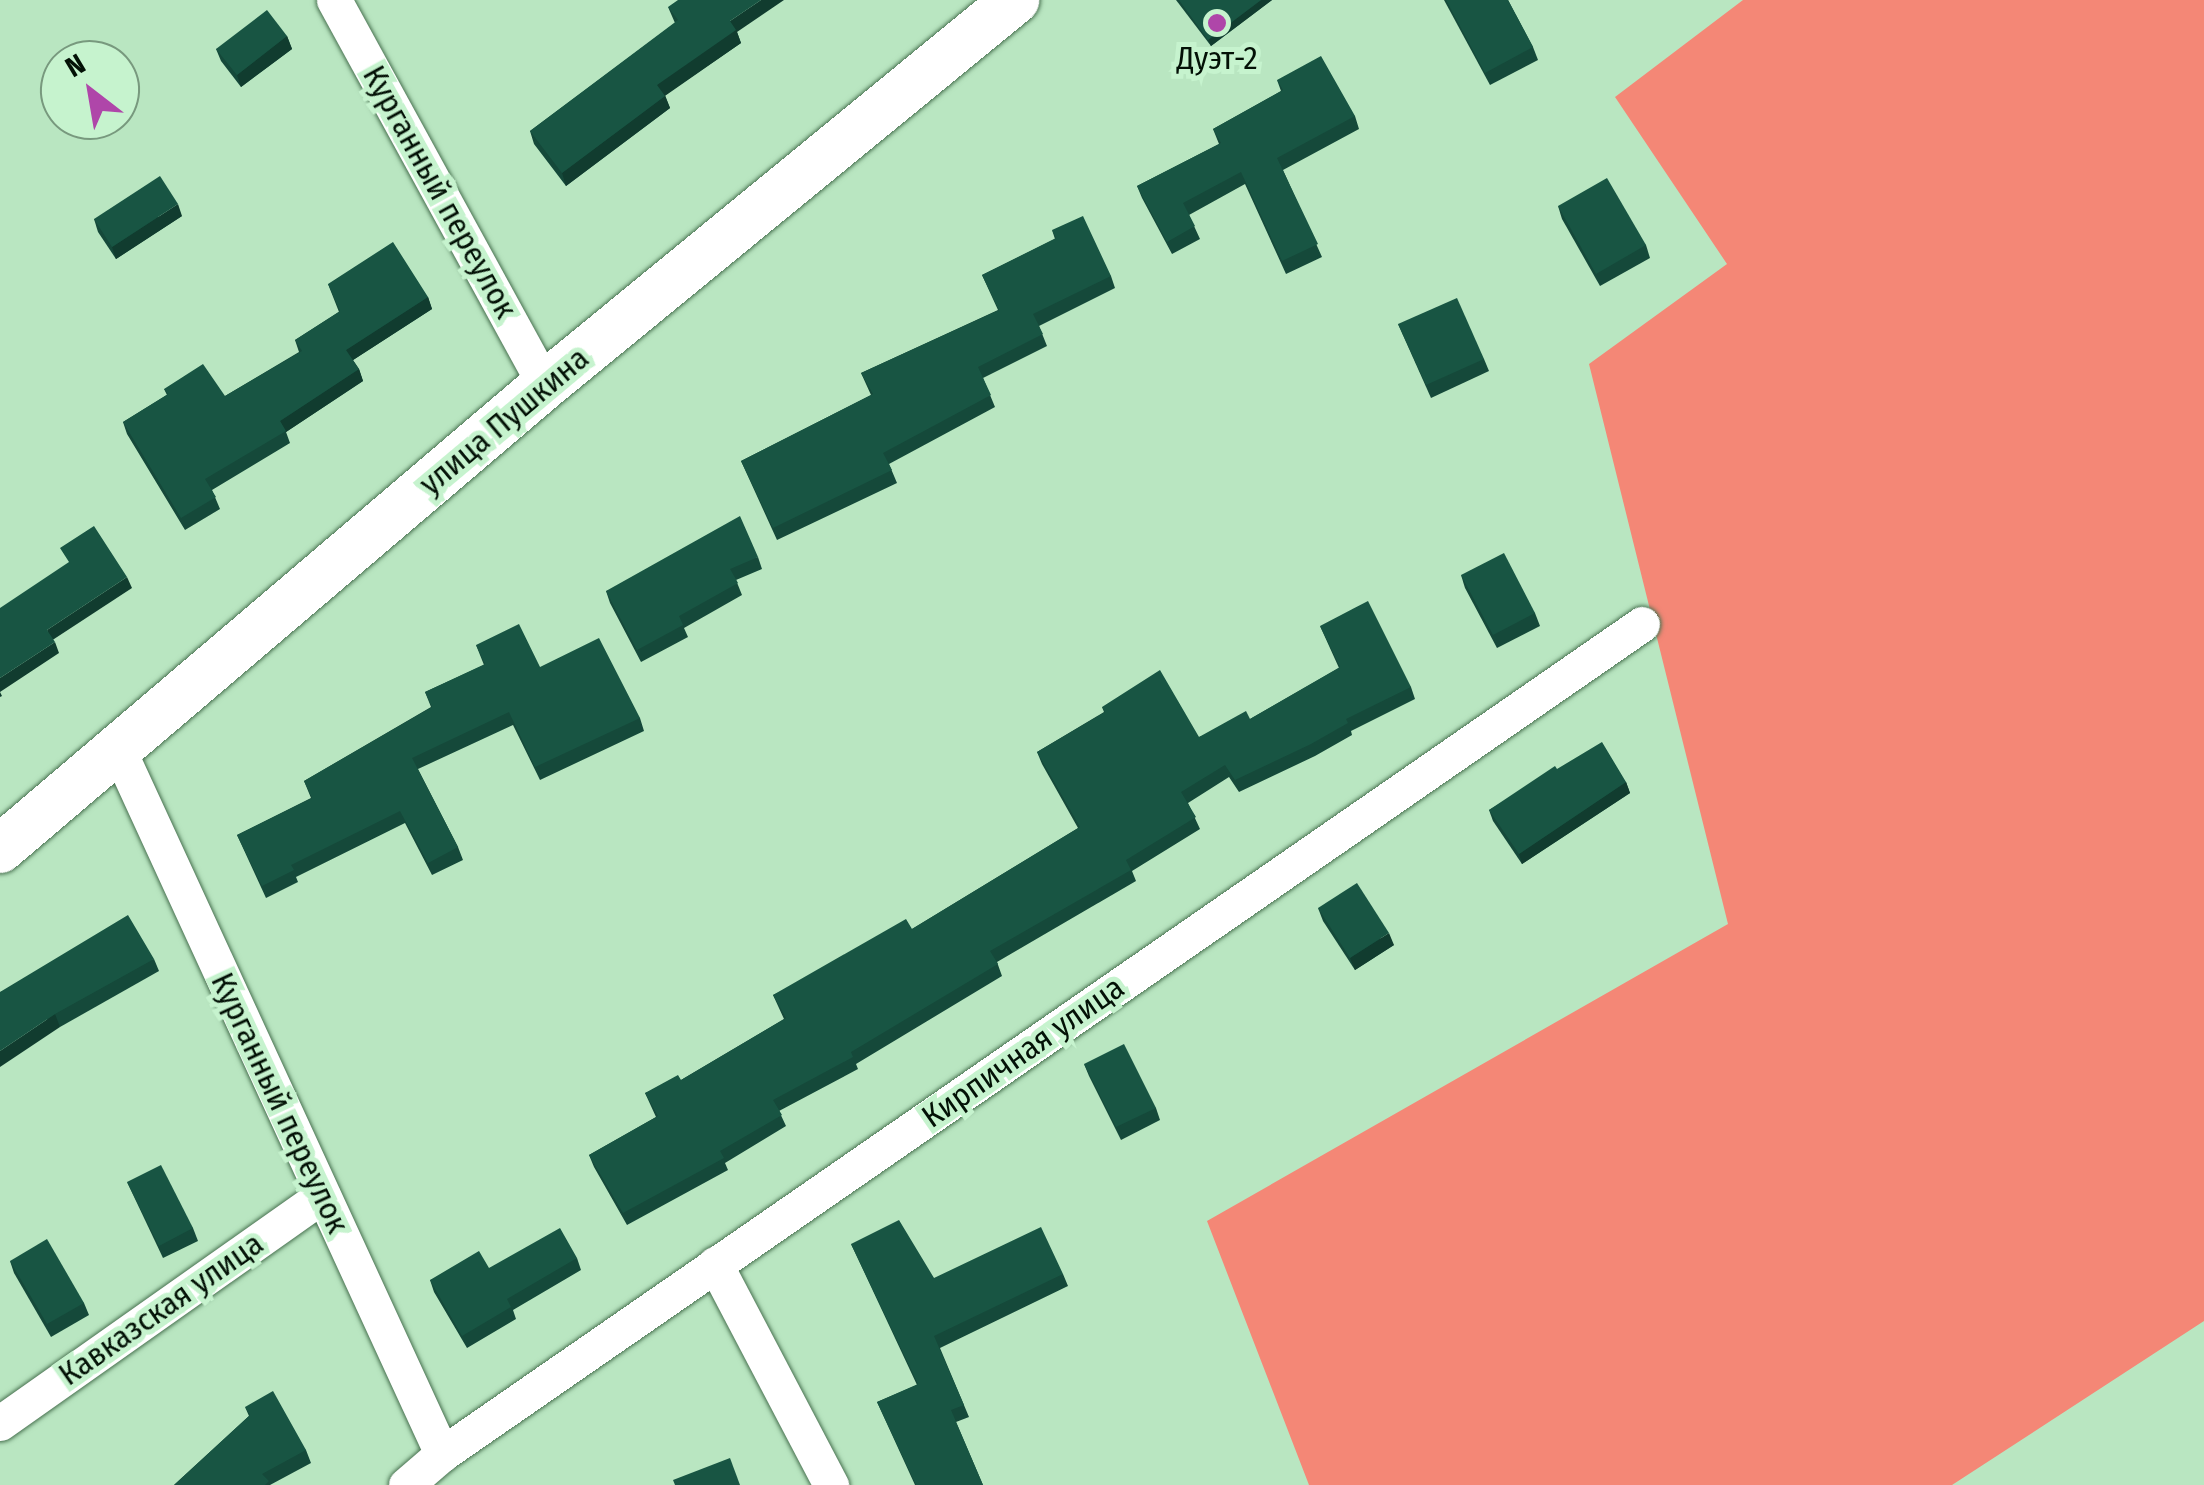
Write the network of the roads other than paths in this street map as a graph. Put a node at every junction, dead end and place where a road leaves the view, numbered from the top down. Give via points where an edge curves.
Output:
1 (334, 0) edge
2 (1016, 0) edge
3 (545, 385) junction
4 (1642, 624) dead end
5 (118, 751) junction
6 (0, 850) edge
7 (322, 1196) junction
8 (715, 1264) junction
9 (0, 1424) edge
10 (442, 1454) junction
11 (406, 1485) edge
12 (831, 1485) edge

1 - 3 street, Курганный переулок
2 - 3 main road, улица Пушкина
3 - 5 main road, улица Пушкина
4 - 8 street, Кирпичная улица
5 - 6 main road, улица Пушкина
5 - 7 street, Курганный переулок
7 - 9 street, Кавказская улица
7 - 10 street, Курганный переулок
8 - 10 street, Кирпичная улица
8 - 12 street
10 - 11 street, Кирпичная улица

